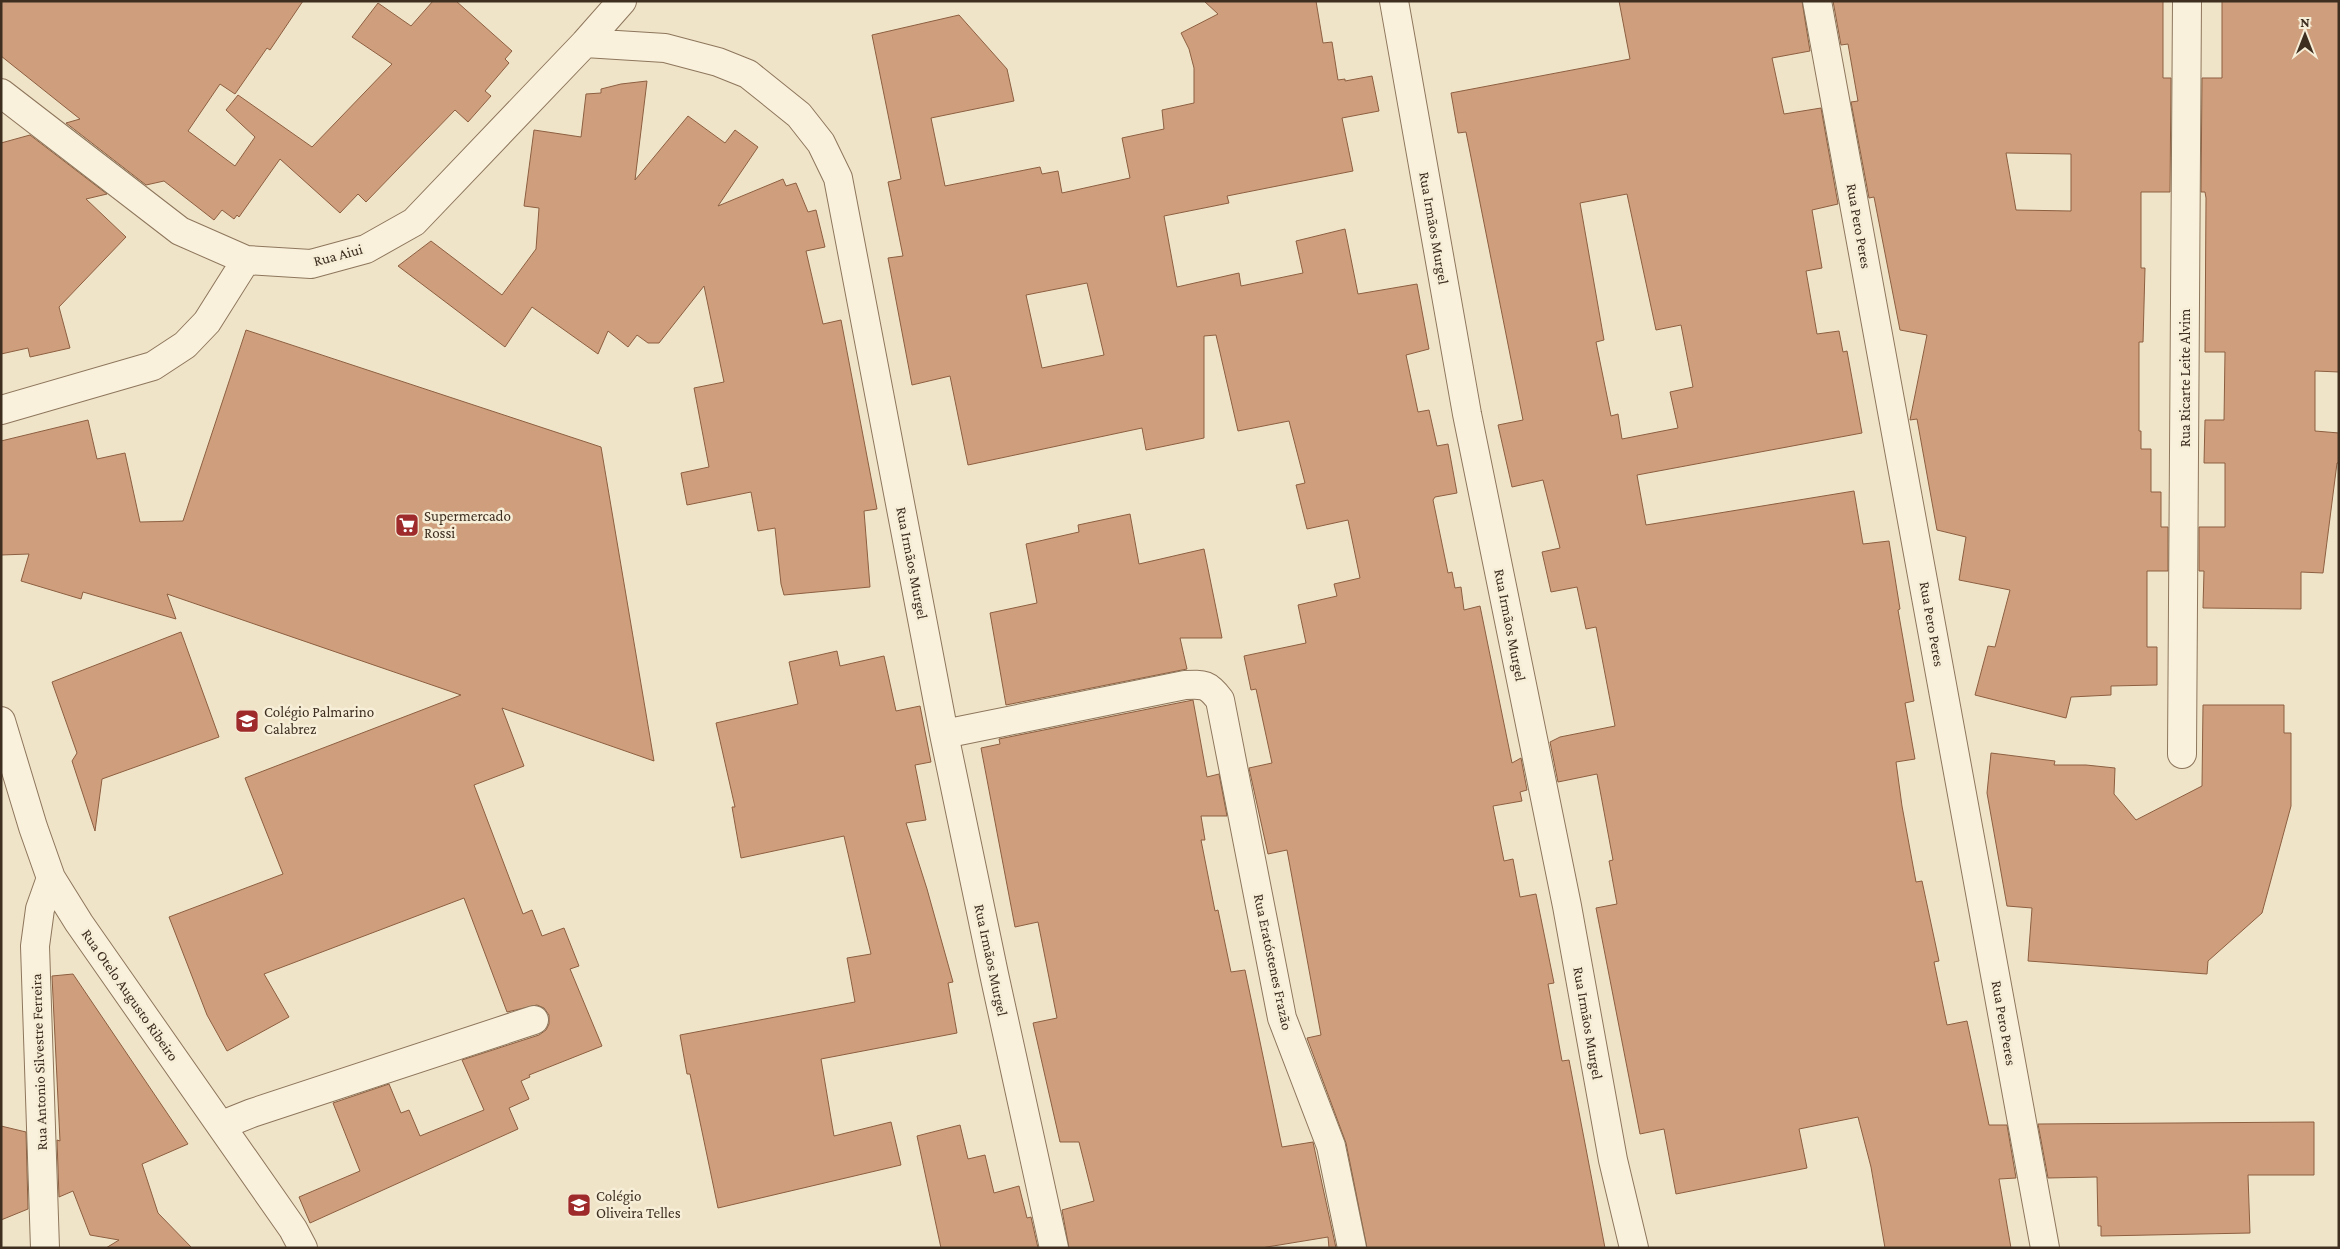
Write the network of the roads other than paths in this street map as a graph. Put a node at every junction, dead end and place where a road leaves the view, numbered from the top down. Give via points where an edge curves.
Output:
1 (622, 1) edge
2 (1394, 1) edge
3 (1817, 1) edge
4 (2187, 1) edge
5 (585, 43) junction
6 (1, 93) edge
7 (246, 260) junction
8 (1, 410) edge
9 (1, 721) edge
10 (944, 734) junction
11 (2182, 754) dead end
12 (51, 878) junction
13 (534, 1020) dead end
14 (222, 1126) junction
15 (45, 1248) edge
16 (303, 1248) edge
17 (1054, 1248) edge
18 (1352, 1248) edge
19 (1634, 1248) edge
20 (2045, 1248) edge

1 - 5 street, Rua Aiui
2 - 19 street, Rua Irmãos Murgel via 1468,414 1567,906 1613,1160
3 - 20 street, Rua Pero Peres
4 - 11 street, Rua Ricarte Leite Alvim
5 - 7 street, Rua Aiui via 414,222 366,249 311,264
5 - 10 street, Rua Irmãos Murgel via 665,48 748,74 799,115 821,143 838,178
6 - 7 street, Rua Aiui via 180,231
7 - 8 street via 208,322 184,345 152,366
9 - 12 street, Rua Otelo Augusto Ribeiro via 32,828
10 - 17 street, Rua Irmãos Murgel
10 - 18 street, Rua Eratóstenes Frazão via 1185,684 1211,688 1220,700 1282,1018 1331,1146
12 - 14 street, Rua Otelo Augusto Ribeiro via 90,939
12 - 15 street, Rua Antonio Silvestre Ferreira via 40,909 35,946
13 - 14 street via 252,1113
14 - 16 street, Rua Otelo Augusto Ribeiro

